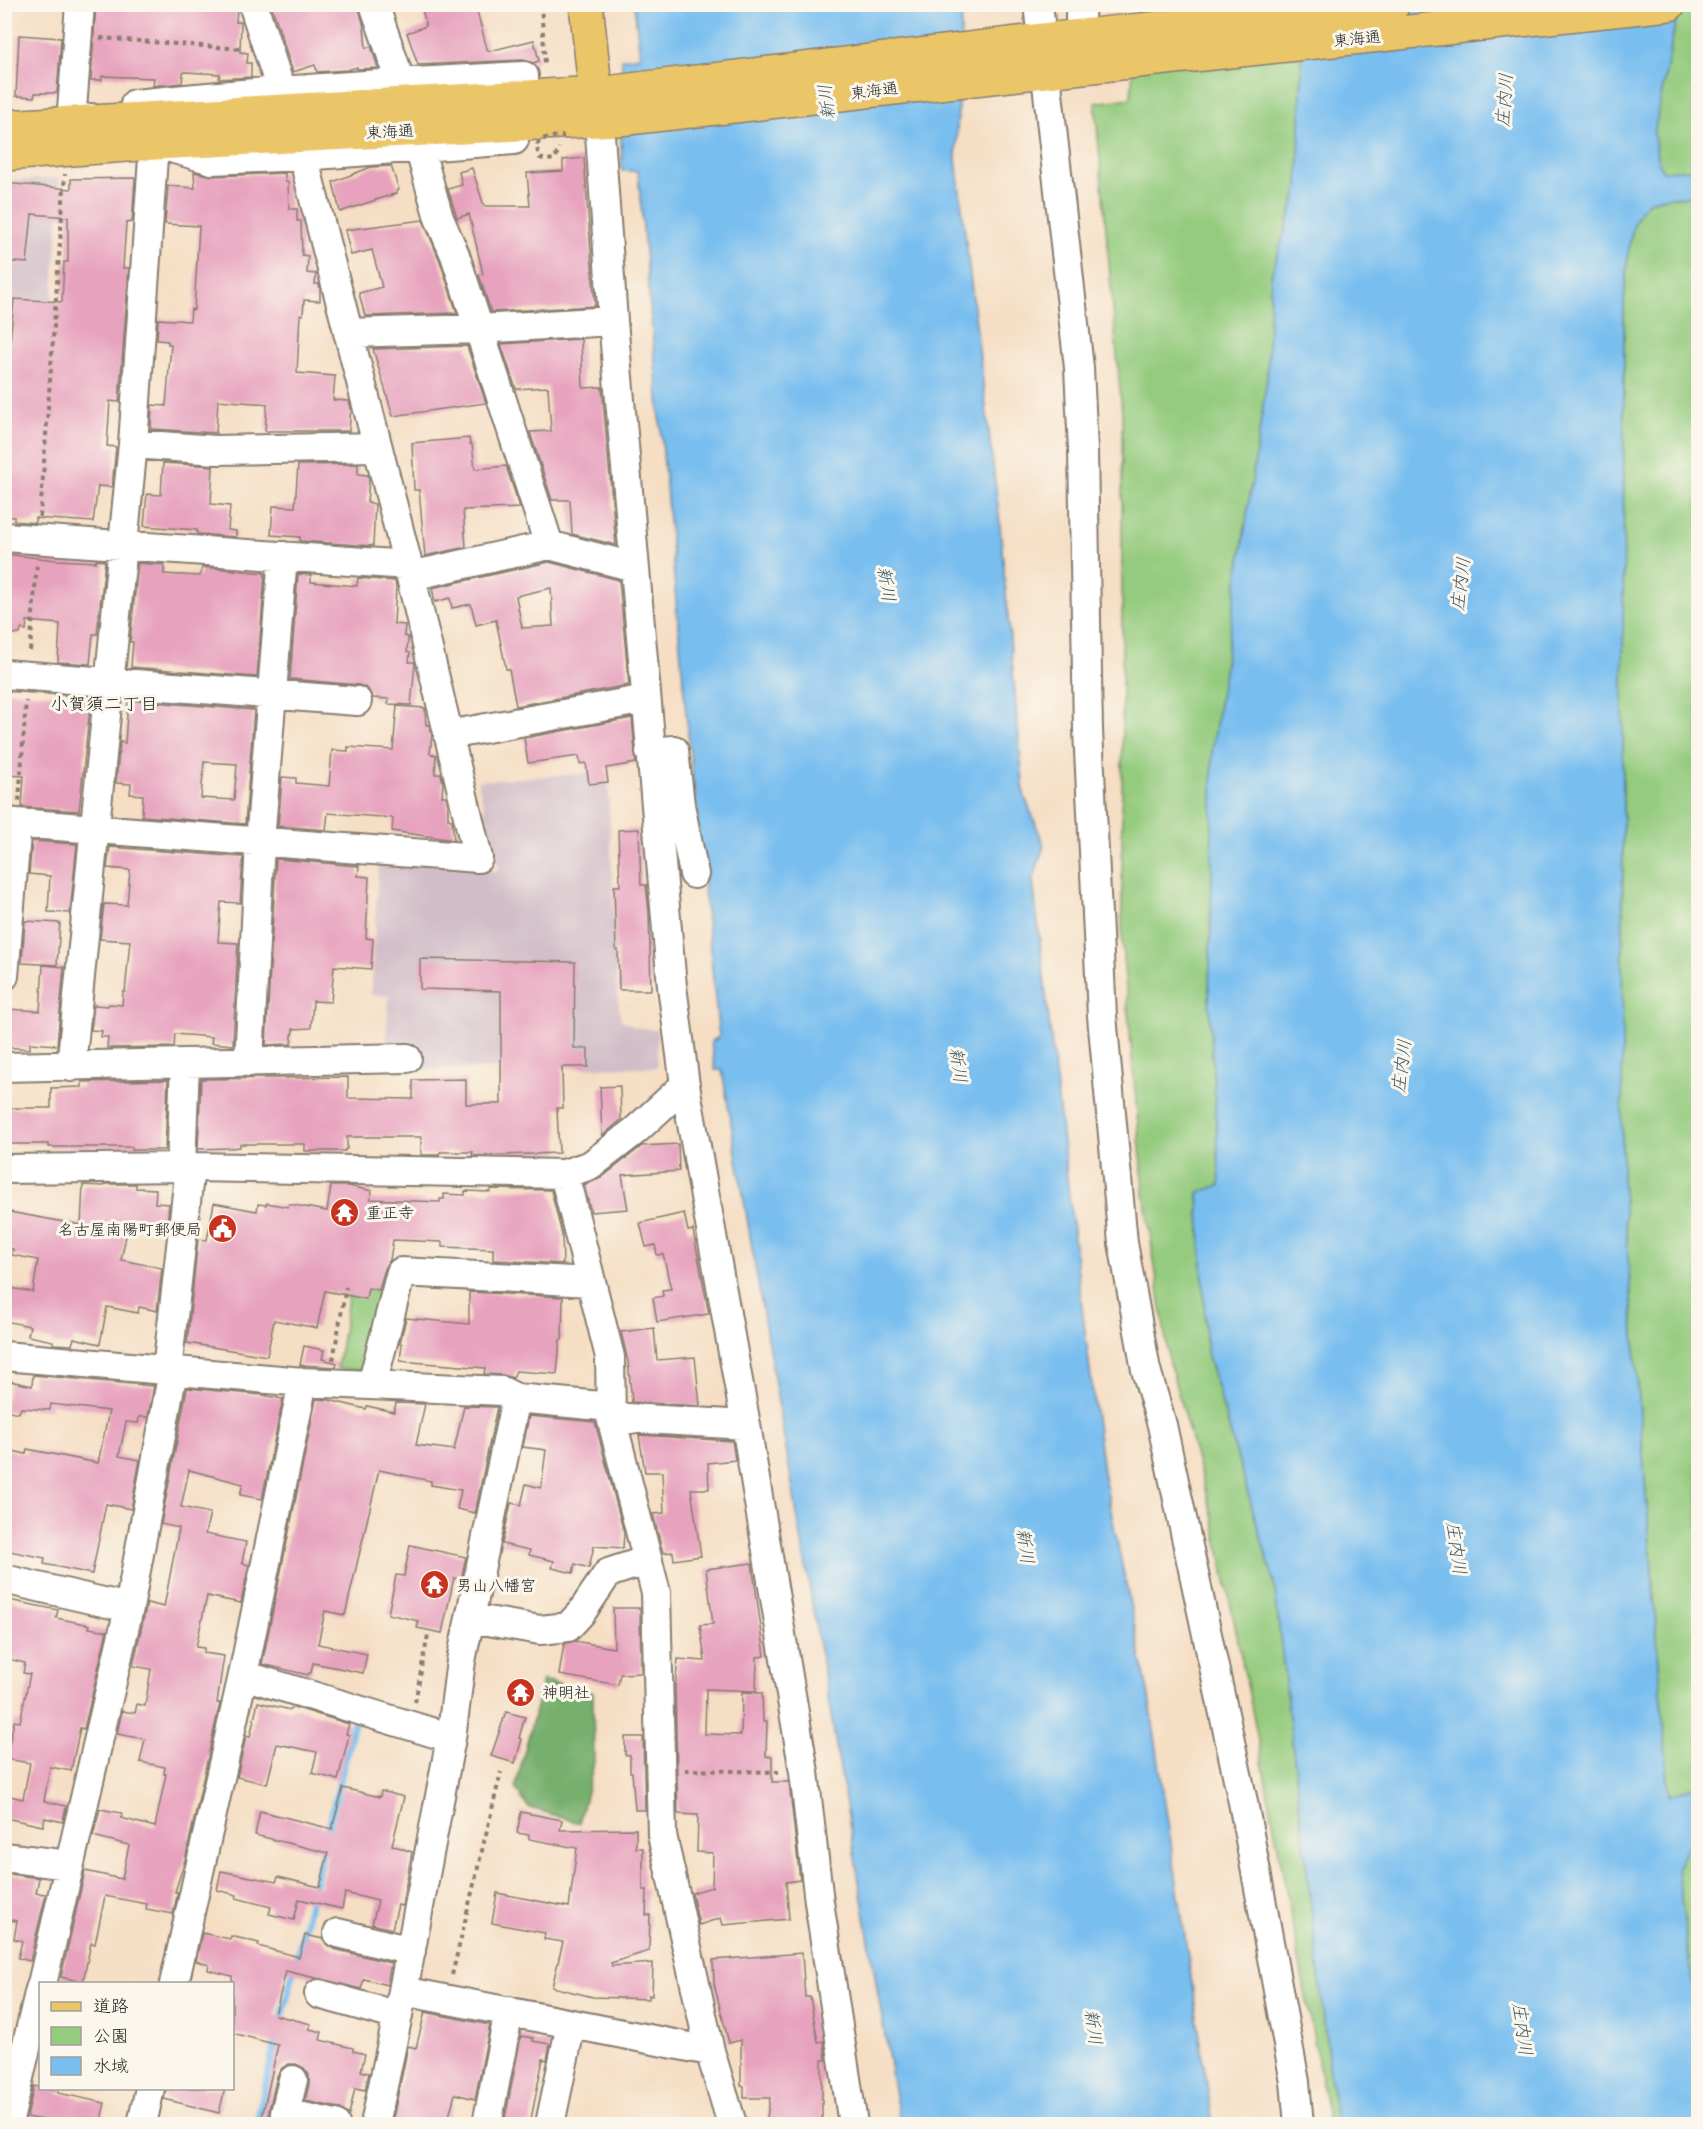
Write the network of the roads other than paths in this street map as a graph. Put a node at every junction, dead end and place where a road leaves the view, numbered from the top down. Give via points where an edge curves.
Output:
1 (80, 4) edge
2 (253, 4) edge
3 (374, 4) edge
4 (586, 4) edge
5 (1038, 4) edge
6 (1393, 4) edge
7 (1669, 4) edge
8 (1052, 45) edge
9 (524, 78) road end
10 (401, 83) junction
11 (281, 90) junction
12 (607, 106) junction
13 (4, 127) edge
14 (69, 136) junction
15 (533, 140) road end
16 (154, 143) junction
17 (419, 147) junction
18 (4, 154) edge
19 (303, 156) junction
20 (613, 321) junction
21 (478, 329) junction
22 (348, 333) junction
23 (133, 444) junction
24 (377, 447) junction
25 (4, 537) edge
26 (124, 545) junction
27 (549, 545) junction
28 (283, 556) junction
29 (634, 567) junction
30 (410, 570) junction
31 (16, 675) edge
32 (111, 683) junction
33 (273, 695) junction
34 (646, 699) junction
35 (357, 701) dead end
36 (448, 735) junction
37 (651, 752) junction
38 (11, 822) edge
39 (94, 829) junction
40 (260, 842) junction
41 (694, 874) dead end
42 (7, 910) edge
43 (4, 976) edge
44 (407, 1058) dead end
45 (249, 1062) junction
46 (185, 1064) junction
47 (4, 1067) edge
48 (71, 1067) junction
49 (685, 1085) junction
50 (185, 1167) junction
51 (4, 1169) edge
52 (564, 1174) junction
53 (591, 1282) junction
54 (4, 1356) edge
55 (170, 1371) junction
56 (303, 1382) junction
57 (372, 1385) junction
58 (516, 1398) junction
59 (610, 1412) junction
60 (746, 1425) junction
61 (648, 1560) junction
62 (4, 1579) edge
63 (129, 1608) junction
64 (470, 1618) junction
65 (243, 1675) junction
66 (451, 1738) junction
67 (4, 1857) edge
68 (69, 1865) junction
69 (338, 1933) dead end
70 (411, 1951) junction
71 (42, 1982) edge
72 (174, 1982) edge
73 (39, 1991) edge
74 (319, 1994) dead end
75 (401, 2003) junction
76 (509, 2011) junction
77 (571, 2024) junction
78 (16, 2045) edge
79 (710, 2051) junction
80 (293, 2080) dead end
81 (150, 2090) edge
82 (8, 2124) edge
83 (142, 2124) edge
84 (335, 2124) edge
85 (375, 2124) edge
86 (487, 2124) edge
87 (550, 2124) edge
88 (732, 2124) edge
89 (853, 2124) edge
90 (1299, 2124) edge

1 - 14 street
2 - 11 street
3 - 10 street
4 - 12 main road
5 - 8 street
6 - 8 main road, 東海通
7 - 8 main road, 東海通
8 - 12 main road, 東海通
8 - 90 street via 1079,368 1088,730 1100,992 1123,1243 1146,1370 1162,1425 1243,1802 1295,2082
9 - 10 street
10 - 11 street
11 - 14 street via 136,104
12 - 14 main road, 東海通
12 - 16 main road, 東海通
12 - 20 street
13 - 14 main road, 東海通
14 - 16 main road, 東海通
14 - 18 main road, 東海通
15 - 17 street
16 - 19 street via 212,160
16 - 23 street
17 - 19 street
17 - 21 street
19 - 22 street
20 - 21 street
20 - 29 street
21 - 22 street
21 - 27 street
22 - 24 street
23 - 24 street via 216,450
23 - 26 street
24 - 30 street
25 - 26 street
26 - 28 street
26 - 32 street
27 - 29 street
27 - 30 street
28 - 30 street
28 - 33 street
29 - 34 street
30 - 36 street
31 - 32 street
32 - 33 street
32 - 39 street
33 - 35 street
33 - 40 street
34 - 36 street
34 - 37 street
36 - 40 street via 478,858
37 - 41 street via 674,750
37 - 49 street
38 - 39 street
38 - 42 street
39 - 40 street
39 - 48 street
40 - 45 street
42 - 43 street
44 - 45 street
45 - 46 street
46 - 48 street
46 - 50 street
47 - 48 street
49 - 52 street via 591,1166
49 - 60 street
50 - 51 street
50 - 52 street
50 - 55 street
52 - 53 street
53 - 57 street via 401,1272
53 - 59 street via 610,1357
54 - 55 street
55 - 56 street
55 - 63 street
56 - 57 street
56 - 65 street
57 - 58 street via 502,1391
58 - 59 street
58 - 64 street
59 - 60 street
59 - 61 street
60 - 89 street via 804,1772 819,1902
61 - 64 street via 608,1573 568,1627 540,1630
61 - 79 street via 656,1593 662,1835
62 - 63 street
63 - 68 street
64 - 66 street
65 - 66 street
65 - 72 street
66 - 70 street
67 - 68 street
68 - 71 street
69 - 70 street
70 - 75 street
73 - 78 street
74 - 75 street
75 - 76 street via 446,1999
75 - 85 street
76 - 77 street
76 - 86 street
77 - 79 street
77 - 87 street
78 - 82 street
79 - 88 street
80 - 84 street via 285,2113
81 - 83 street

